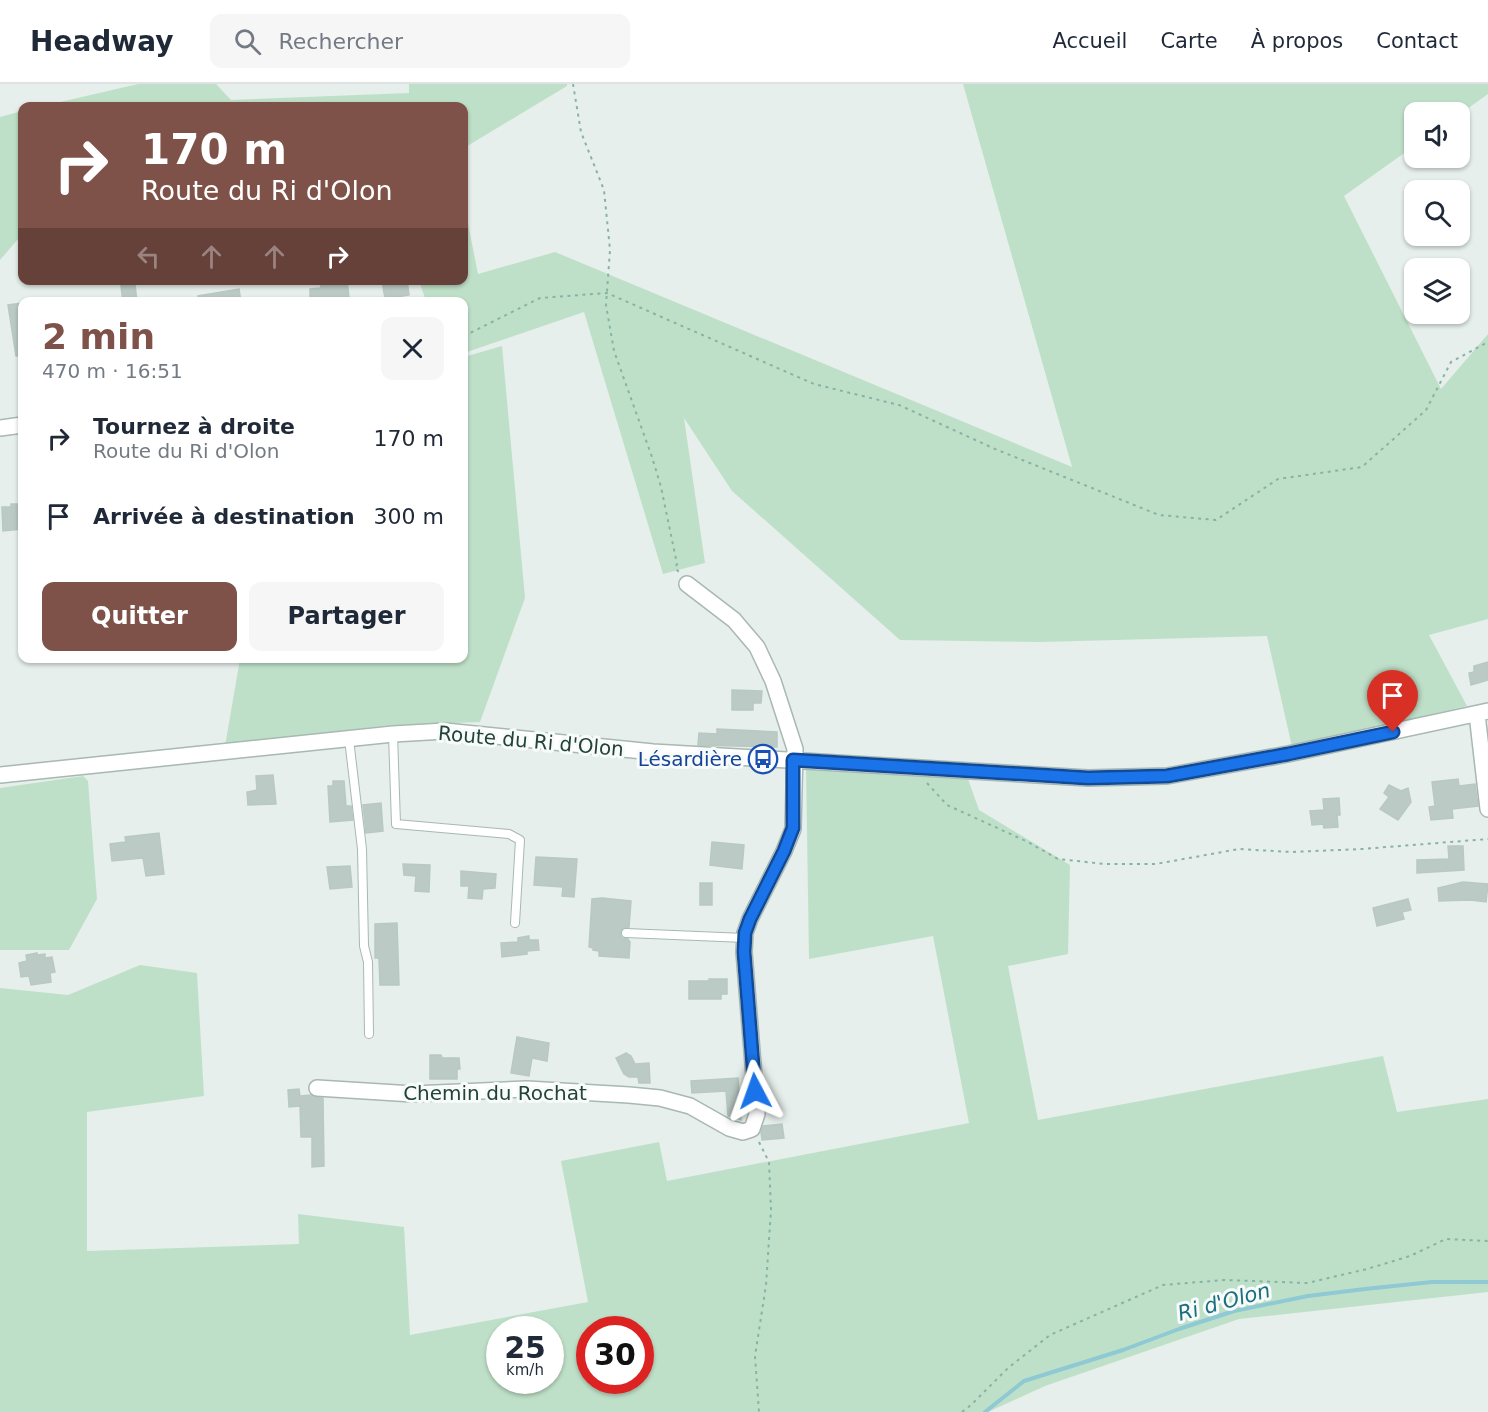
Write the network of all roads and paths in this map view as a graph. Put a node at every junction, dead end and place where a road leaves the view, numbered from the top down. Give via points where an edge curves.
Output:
1 (573, 84) edge
2 (607, 293) junction
3 (468, 334) edge
4 (1488, 342) edge
5 (18, 425) edge
6 (0, 428) edge
7 (687, 584) joint
8 (1483, 712) edge
9 (393, 734) junction
10 (349, 739) junction
11 (793, 760) junction
12 (914, 769) junction
13 (0, 775) edge
14 (1488, 809) edge
15 (1488, 839) edge
16 (515, 923) dead end
17 (626, 933) dead end
18 (745, 938) junction
19 (369, 1034) dead end
20 (317, 1088) dead end
21 (752, 1129) junction
22 (1488, 1241) edge
23 (759, 1412) edge
24 (962, 1412) edge

1 - 2 path via 581,132 604,190 610,250
2 - 3 path via 540,298
2 - 4 path via 814,384 899,405 995,449 1159,515 1216,520 1278,479 1362,467 1426,410 1451,362
2 - 7 path via 614,351 661,487 675,568
5 - 6 street
7 - 11 street via 734,620 757,647 795,749
8 - 12 street, Route du Ri d'Olon via 1167,776 1088,778
8 - 14 street
9 - 10 street, Route du Ri d'Olon
9 - 11 street, Route du Ri d'Olon via 445,731 653,752
9 - 16 lane via 396,824 509,834 520,840
10 - 13 street, Route du Ri d'Olon
10 - 19 lane via 362,849
11 - 12 street, Route du Ri d'Olon
11 - 18 street via 793,828 750,919
12 - 15 path via 947,805 1058,859 1156,864 1239,849 1291,852
17 - 18 lane
18 - 21 street via 757,1114
20 - 21 street, Chemin du Rochat via 413,1094 527,1089 629,1095 690,1106 729,1128 743,1132
21 - 23 path via 769,1162 771,1210 766,1285 755,1356
22 - 24 path via 1446,1239 1410,1256 1307,1283 1224,1280 1162,1285 1050,1335

